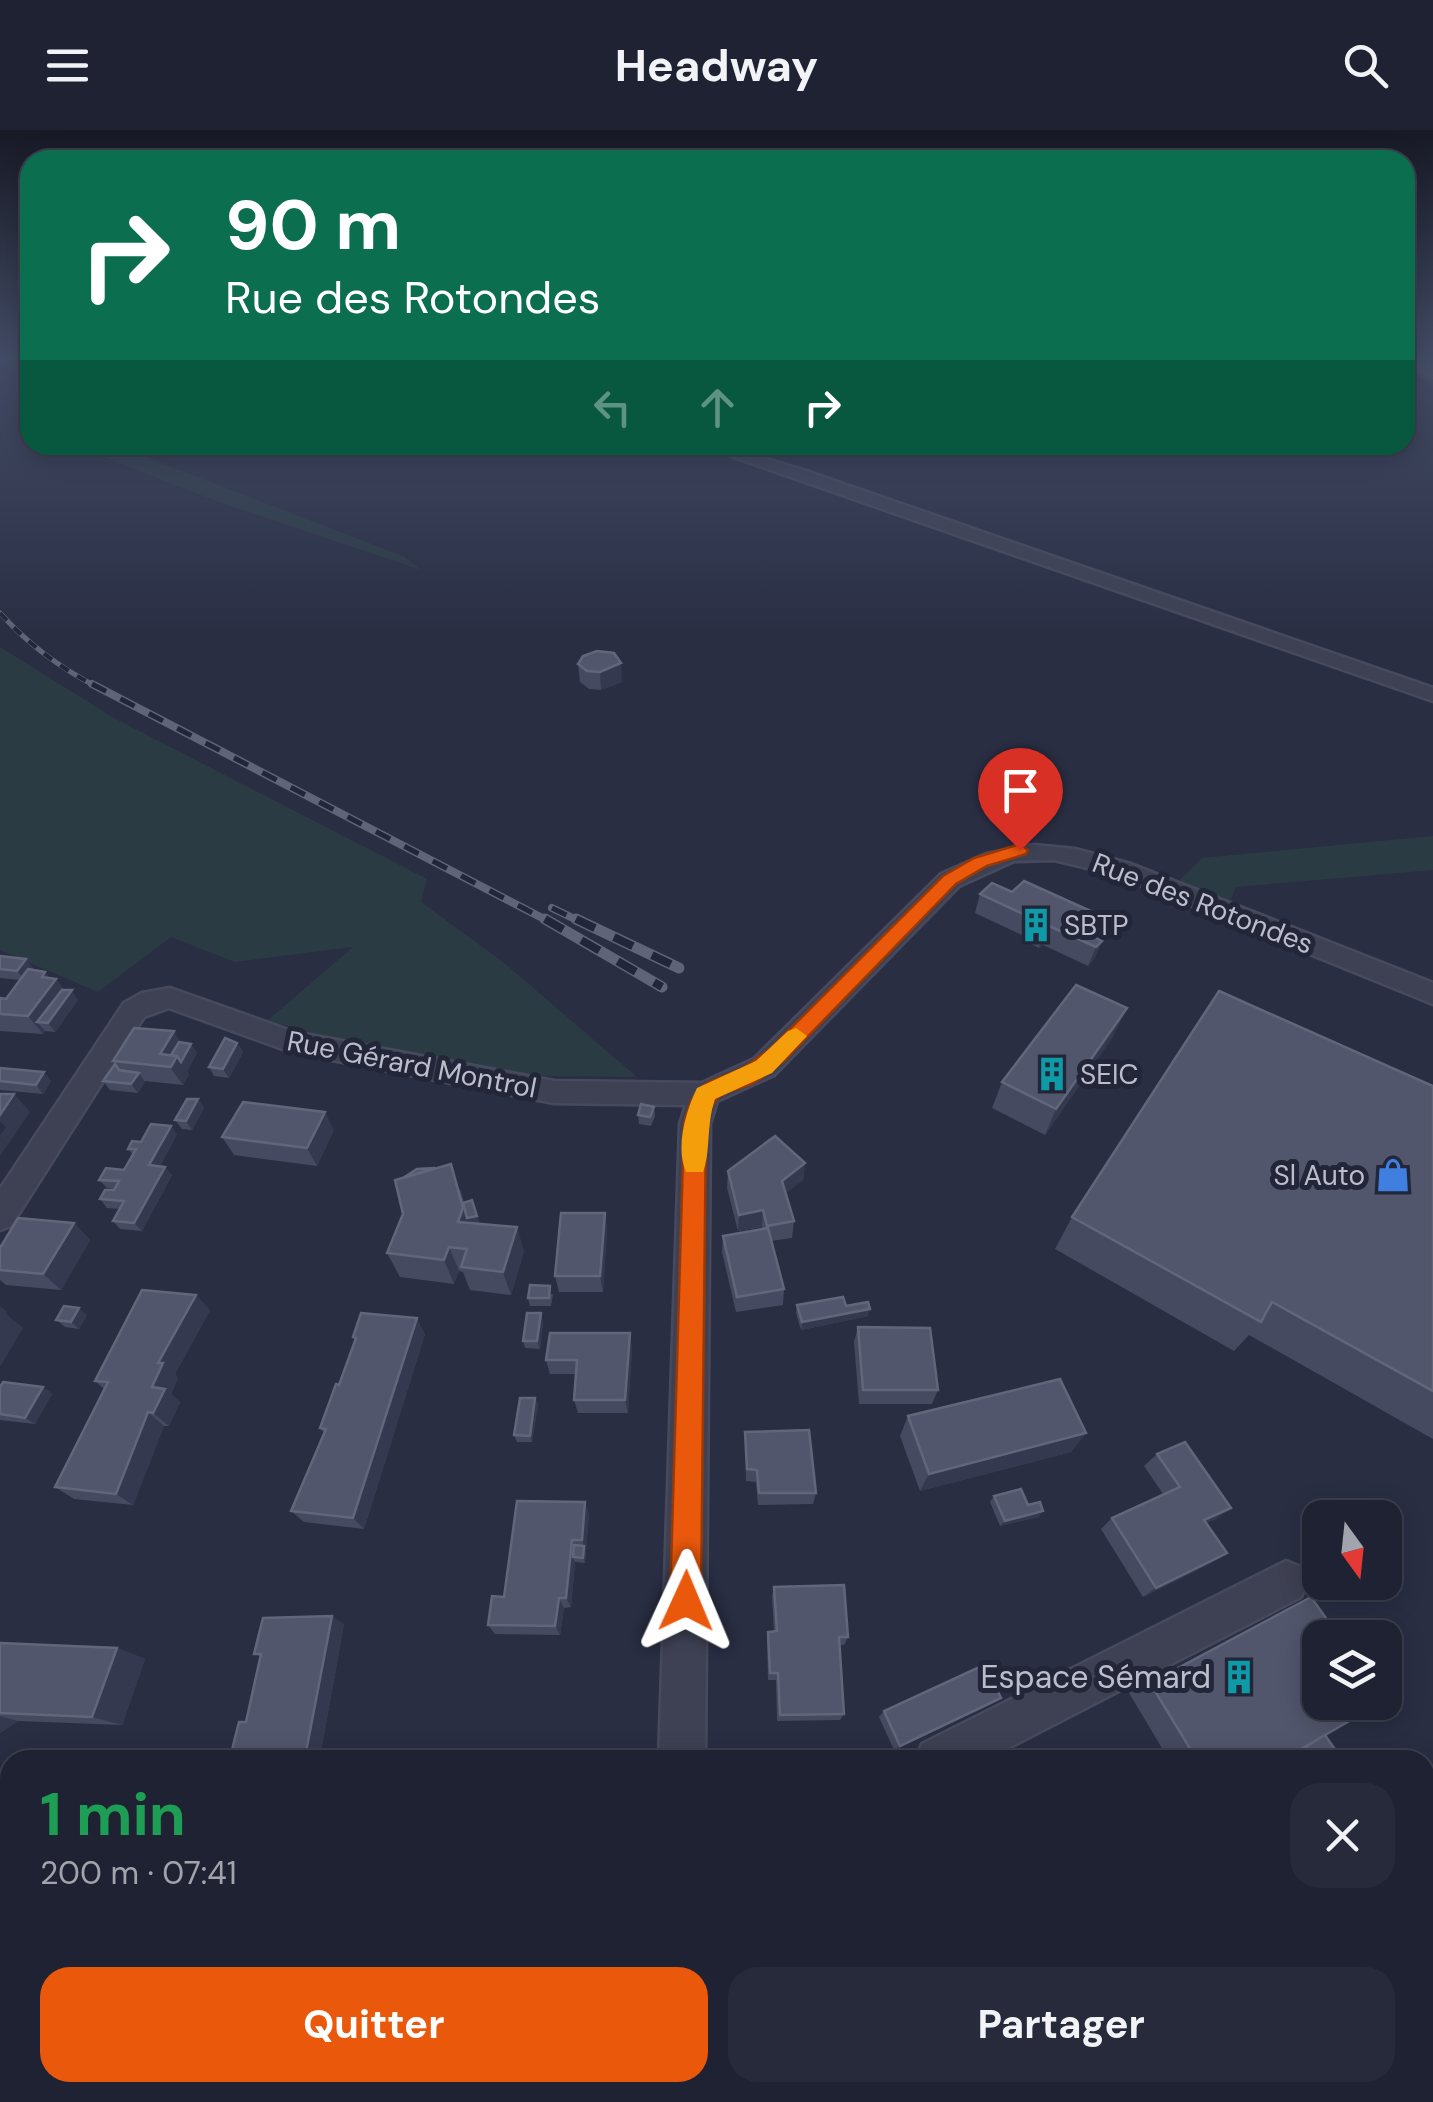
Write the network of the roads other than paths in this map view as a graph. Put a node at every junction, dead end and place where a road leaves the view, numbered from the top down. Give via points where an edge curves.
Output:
1 (739, 455) edge
2 (1433, 695) edge
3 (1433, 994) edge
4 (705, 1094) junction
5 (0, 1216) edge
6 (1286, 1582) dead end
7 (682, 1750) edge
8 (958, 1750) edge

1 - 2 street
3 - 4 street, Rue des Rotondes via 1122,869 1074,854 1020,850 950,880 764,1067
4 - 5 street, Rue Gérard Montrol via 536,1089 291,1042 161,998 134,1010
4 - 7 street via 695,1124
6 - 8 street

